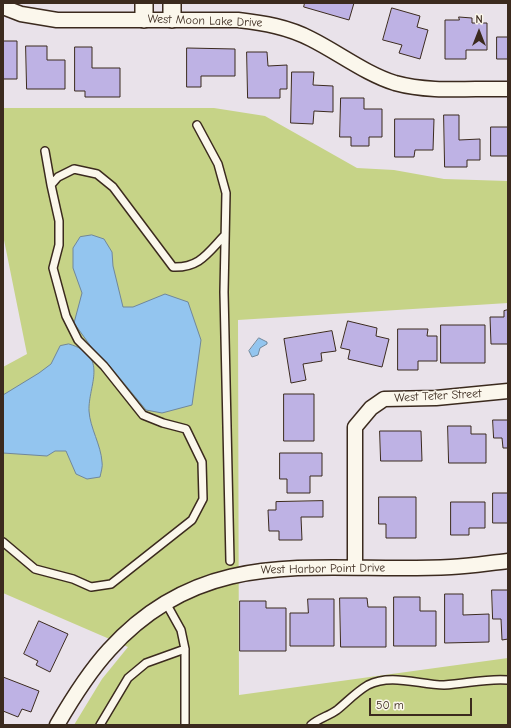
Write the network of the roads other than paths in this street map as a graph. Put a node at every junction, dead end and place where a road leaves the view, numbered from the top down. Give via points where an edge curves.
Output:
1 (3, 7) edge
2 (144, 11) edge
3 (172, 11) edge
4 (508, 89) edge
5 (197, 124) dead end
6 (44, 151) dead end
7 (52, 185) junction
8 (224, 236) junction
9 (508, 391) edge
10 (3, 542) edge
11 (230, 561) dead end
12 (508, 561) edge
13 (355, 567) junction
14 (166, 603) junction
15 (185, 649) junction
16 (508, 680) edge
17 (57, 725) edge
18 (100, 725) edge
19 (185, 725) edge
20 (311, 725) edge

1 - 2 street, West Moon Lake Drive via 20,14 57,20
2 - 3 street, West Moon Lake Drive
3 - 4 street, West Moon Lake Drive via 267,23 295,31 377,75 417,88
5 - 8 lane via 218,164 226,193
6 - 7 lane
7 - 8 lane via 58,177 74,169 97,174 113,187 173,267 187,267 202,259
7 - 10 lane via 59,221 59,245 53,268 66,316 78,340 104,366 144,415 186,429 202,462 203,499 192,520 111,584 91,587 73,579 35,569
8 - 11 lane
9 - 13 street, West Teter Street via 436,398 384,399 370,408 355,427
12 - 13 street, West Harbor Point Drive via 451,567
13 - 14 street, West Harbor Point Drive via 282,568 242,573 201,586
14 - 15 lane via 181,630
14 - 17 street, West Harbor Point Drive via 140,620 109,650 85,681
15 - 18 lane via 146,663 128,678
15 - 19 lane
16 - 20 lane via 437,685 388,680 370,684

